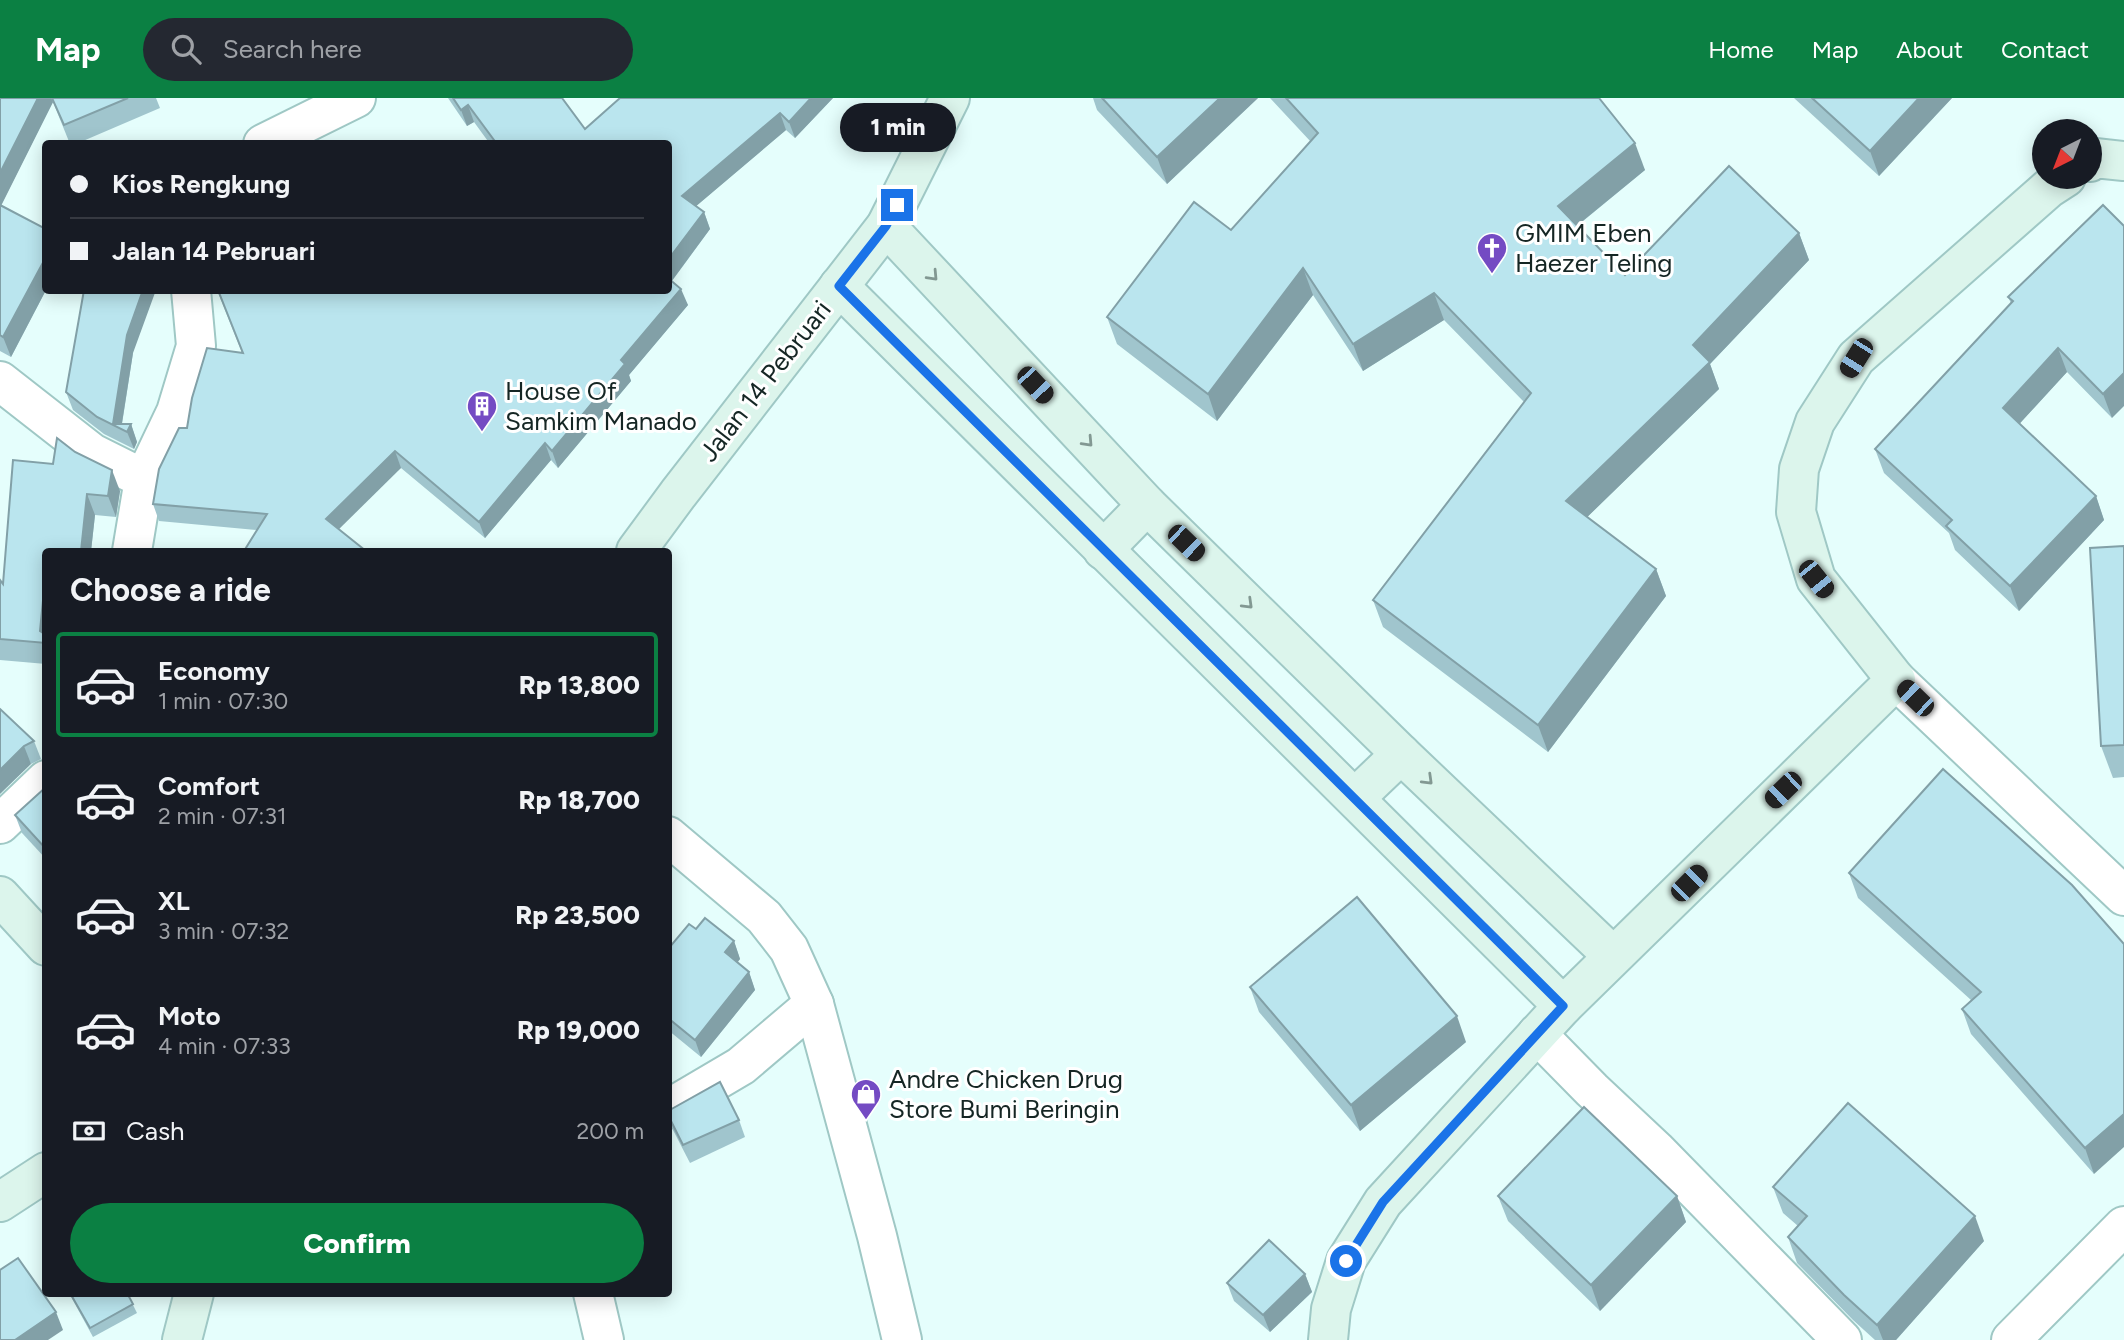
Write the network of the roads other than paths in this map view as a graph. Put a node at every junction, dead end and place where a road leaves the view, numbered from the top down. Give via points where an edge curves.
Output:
1 (356, 98) edge
2 (950, 98) edge
3 (271, 140) edge
4 (2102, 159) edge
5 (2124, 161) edge
6 (2048, 189) edge
7 (886, 226) junction
8 (839, 286) junction
9 (191, 294) edge
10 (0, 381) edge
11 (144, 479) junction
12 (1147, 505) junction
13 (132, 548) edge
14 (638, 548) edge
15 (1103, 550) junction
16 (1896, 680) junction
17 (1401, 754) junction
18 (42, 784) edge
19 (1354, 798) junction
20 (0, 824) edge
21 (672, 839) edge
22 (0, 896) edge
23 (2124, 897) edge
24 (42, 942) edge
25 (1613, 956) junction
26 (814, 1004) junction
27 (1563, 1006) junction
28 (1537, 1034) junction
29 (672, 1107) edge
30 (42, 1175) edge
31 (0, 1202) edge
32 (2124, 1226) edge
33 (193, 1297) edge
34 (594, 1297) edge
35 (182, 1340) edge
36 (604, 1340) edge
37 (902, 1340) edge
38 (1328, 1340) edge
39 (1842, 1340) edge
40 (2011, 1340) edge

1 - 3 street
2 - 7 street, Jalan 14 Pebruari
4 - 5 street
6 - 16 street via 1856,358 1815,422 1799,469 1796,512 1816,579
7 - 8 street, Jalan 14 Pebruari
7 -> 12 street
8 - 14 street, Jalan 14 Pebruari
8 - 15 street
9 - 11 street via 195,346 176,412
10 - 11 street via 92,453
11 - 13 street
12 - 15 street
12 -> 17 street
15 - 19 street
16 - 23 street
16 - 25 street
17 - 19 street
17 -> 25 street
18 - 20 street
19 - 27 street
21 - 26 street via 764,917 789,949
22 - 24 street
25 - 27 street
26 - 29 street via 741,1066
26 - 37 street
27 - 28 street
28 - 38 street via 1383,1202 1346,1261 1331,1309
28 - 39 street
30 - 31 street
32 - 40 street
33 - 35 street
34 - 36 street

